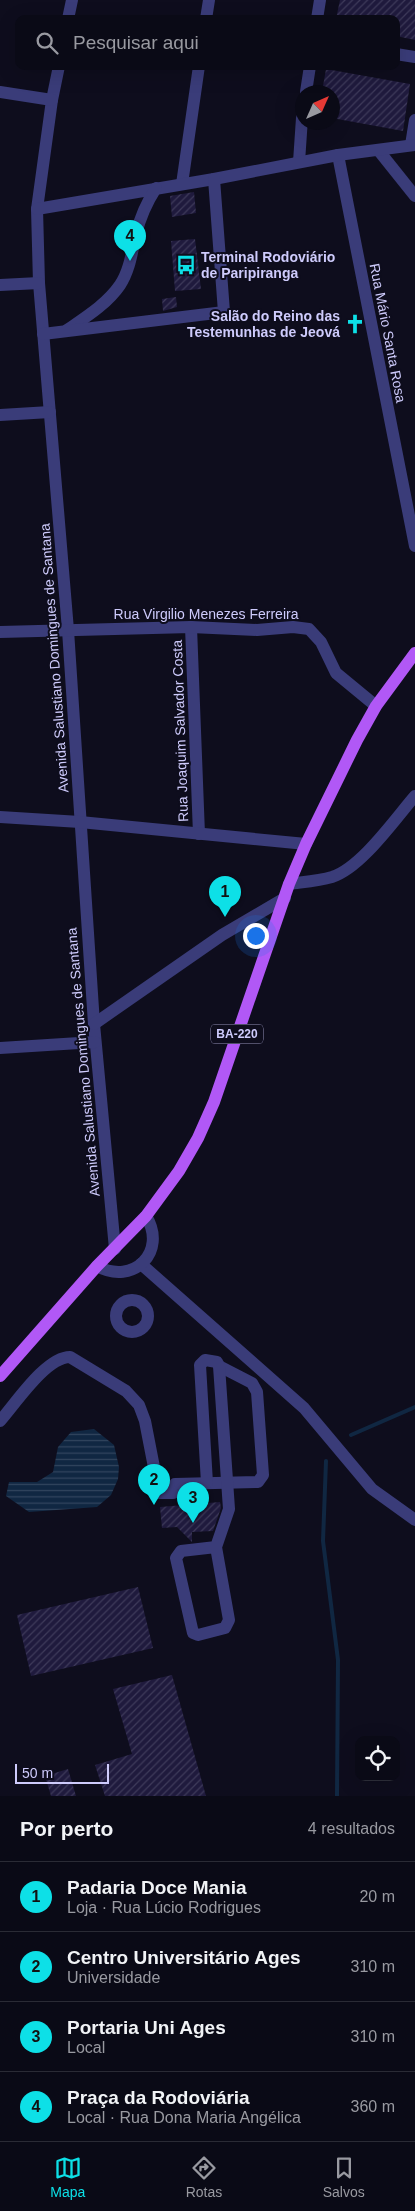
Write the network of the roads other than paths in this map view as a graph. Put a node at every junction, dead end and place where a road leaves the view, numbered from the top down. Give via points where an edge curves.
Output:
1 (72, 0) edge
2 (209, 0) edge
3 (320, 0) edge
4 (69, 15) edge
5 (207, 15) edge
6 (318, 15) edge
7 (400, 55) edge
8 (415, 57) edge
9 (58, 70) edge
10 (198, 70) edge
11 (309, 70) edge
12 (307, 85) edge
13 (0, 92) edge
14 (52, 100) junction
15 (415, 120) edge
16 (301, 130) edge
17 (413, 145) edge
18 (379, 150) junction
19 (338, 155) junction
20 (298, 162) junction
21 (214, 179) junction
22 (182, 184) junction
23 (156, 188) junction
24 (415, 196) edge
25 (37, 209) junction
26 (39, 283) junction
27 (0, 285) edge
28 (65, 331) junction
29 (43, 334) junction
30 (50, 412) junction
31 (0, 416) edge
32 (415, 546) edge
33 (191, 627) junction
34 (68, 630) junction
35 (0, 632) edge
36 (415, 653) edge
37 (376, 706) junction
38 (415, 796) edge
39 (0, 817) edge
40 (80, 822) junction
41 (199, 834) junction
42 (306, 844) junction
43 (289, 884) junction
44 (284, 898) junction
45 (94, 1024) junction
46 (95, 1042) junction
47 (0, 1048) edge
48 (146, 1216) junction
49 (114, 1249) junction
50 (142, 1264) junction
51 (96, 1266) junction
52 (219, 1366) junction
53 (0, 1376) edge
54 (0, 1421) edge
55 (228, 1482) junction
56 (207, 1483) junction
57 (415, 1520) edge
58 (216, 1547) junction

1 - 4 street
2 - 5 street
3 - 6 street
7 - 8 street
9 - 14 street, Avenida Salustiano Domingues de Santana
10 - 22 street
11 - 12 street
13 - 14 street
14 - 25 street, Avenida Salustiano Domingues de Santana
15 - 17 street
16 - 20 street
17 - 18 street
18 - 19 street
18 - 24 street
19 - 20 street
19 - 32 street, Rua Mário Santa Rosa
20 - 21 street
21 - 22 street
21 - 28 street via 224,312
22 - 23 street
23 - 25 street
23 - 28 street via 136,234 132,255 120,284 103,304
25 - 26 street, Avenida Salustiano Domingues de Santana
26 - 27 street
26 - 29 street, Avenida Salustiano Domingues de Santana
28 - 29 street
29 - 30 street, Avenida Salustiano Domingues de Santana
30 - 31 street
30 - 34 street, Avenida Salustiano Domingues de Santana
33 - 34 street, Rua Virgilio Menezes Ferreira
33 - 37 street, Rua Virgilio Menezes Ferreira via 258,630 293,626 309,629 321,642 336,673
33 - 41 street, Rua Joaquim Salvador Costa
34 - 35 street, Rua Virgilio Menezes Ferreira
34 - 40 street, Avenida Salustiano Domingues de Santana
36 - 37 main road, BA-220
37 - 42 main road, BA-220
38 - 43 street via 362,856 341,873 331,878
39 - 40 street
40 - 41 street
40 - 45 street, Avenida Salustiano Domingues de Santana
41 - 42 street
42 - 43 main road, BA-220
43 - 44 main road, BA-220
44 - 45 street via 222,935
44 - 48 main road, BA-220 via 210,1111 179,1171
45 - 46 street, Avenida Salustiano Domingues de Santana
46 - 47 street
46 - 49 street, Avenida Salustiano Domingues de Santana
48 - 49 main road, BA-220
48 - 50 street via 152,1230 153,1245
49 - 51 main road, BA-220
50 - 51 street via 134,1270 114,1273
50 - 57 street via 304,1408 372,1489
51 - 53 main road, BA-220
52 - 55 street
52 - 55 street via 252,1383 257,1392 263,1475 258,1482
52 - 56 street via 217,1362 206,1360 200,1366
54 - 56 street via 50,1364 70,1357 126,1391 138,1405 145,1421 159,1492 174,1493 175,1484
55 - 56 street
55 - 58 street via 229,1512
58 - 58 street via 228,1623 221,1630 196,1635 176,1558 181,1551

